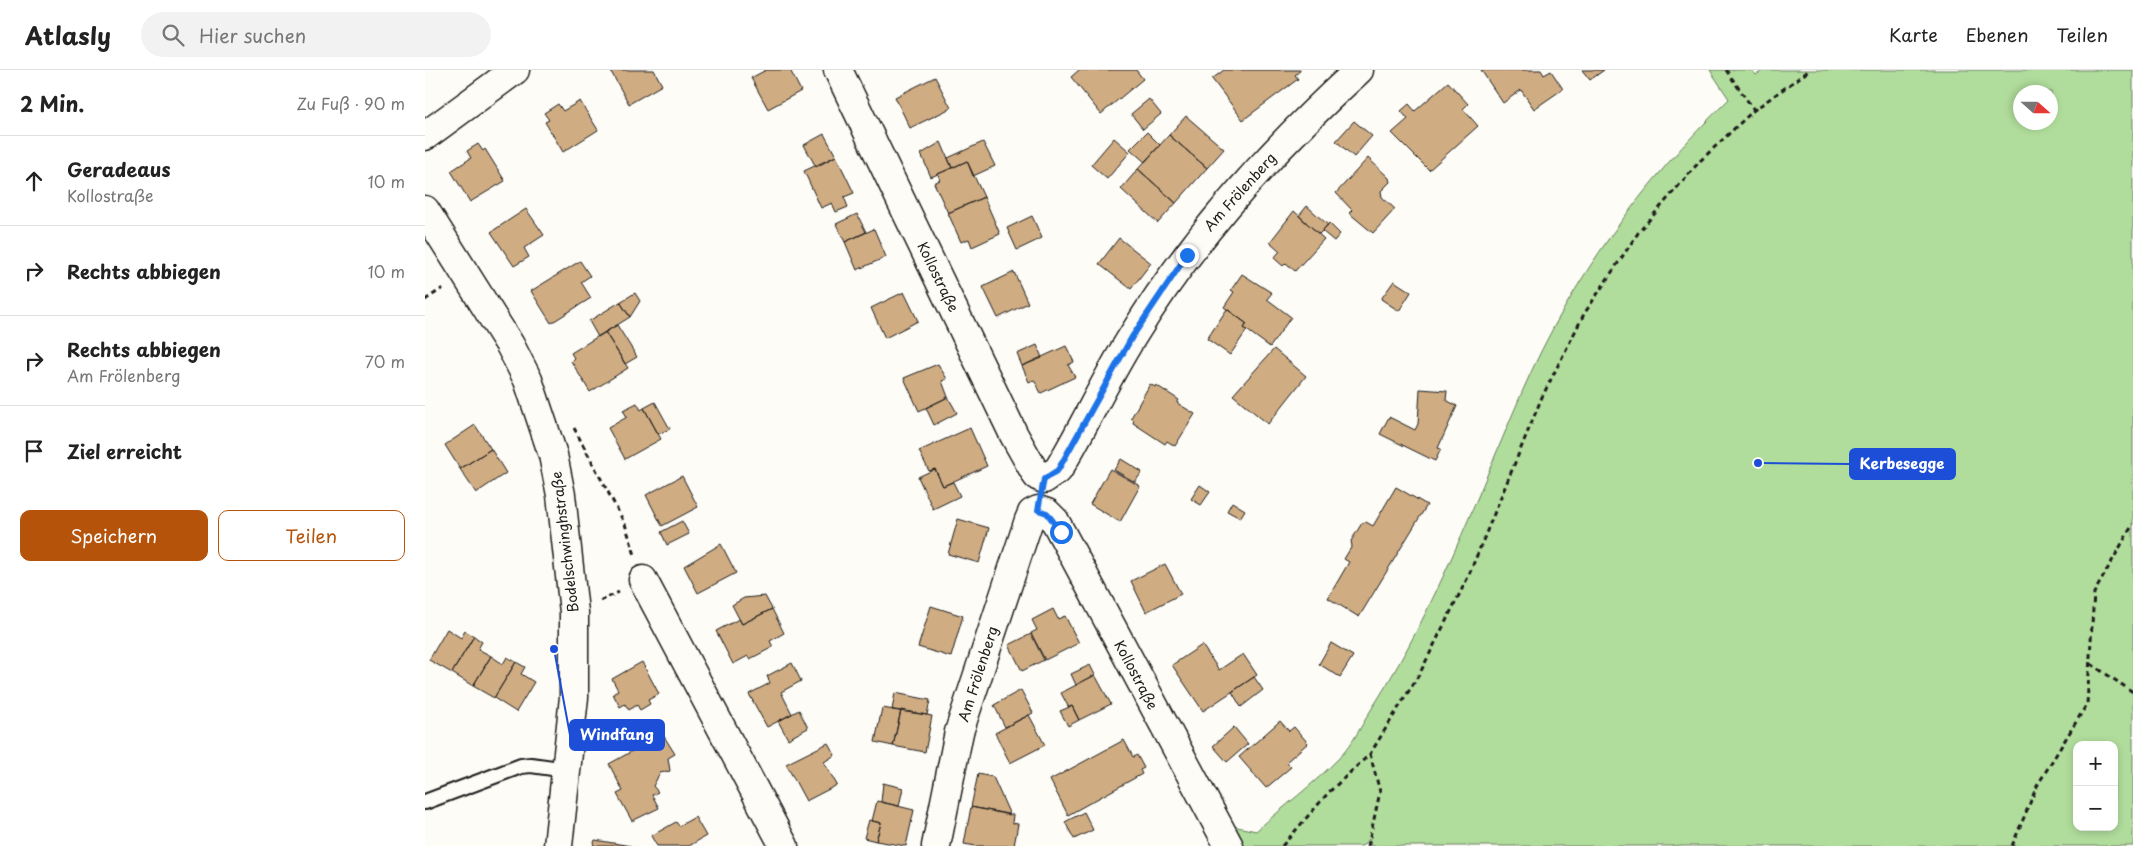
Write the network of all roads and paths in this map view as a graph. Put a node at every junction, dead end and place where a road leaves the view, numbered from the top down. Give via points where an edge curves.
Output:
1 (515, 70) edge
2 (838, 70) edge
3 (1359, 70) edge
4 (1726, 70) edge
5 (1809, 70) edge
6 (1754, 110) junction
7 (425, 136) edge
8 (425, 210) edge
9 (571, 423) dead end
10 (1044, 479) junction
11 (1038, 510) junction
12 (2133, 524) edge
13 (643, 580) junction
14 (574, 612) junction
15 (2091, 664) junction
16 (2133, 692) edge
17 (1370, 754) junction
18 (567, 770) junction
19 (425, 802) edge
20 (557, 846) edge
21 (784, 846) edge
22 (936, 846) edge
23 (1229, 846) edge
24 (1282, 846) edge
25 (1368, 846) edge
26 (2012, 846) edge

1 - 7 street
2 - 10 street, Kollostraße via 1014,435 1037,476
3 - 10 street, Am Frölenberg via 1308,116 1207,228 1132,337 1058,470
4 - 6 path
5 - 6 path
6 - 17 path via 1700,162 1638,233 1584,314 1542,397 1468,577 1419,673
8 - 14 street, Bodelschwinghstraße via 511,345 540,412 561,495
9 - 13 path via 625,524
10 - 11 street
11 - 22 street, Am Frölenberg via 1029,520 959,732
11 - 23 street, Kollostraße via 1055,521
12 - 15 path via 2094,593
13 - 14 path
13 - 21 street
14 - 18 street, Bodelschwinghstraße via 574,697
15 - 16 path
15 - 26 path via 2087,704 2037,786
17 - 24 path via 1329,792
17 - 25 path via 1380,792
18 - 19 lane via 521,766
18 - 20 street, Bodelschwinghstraße

